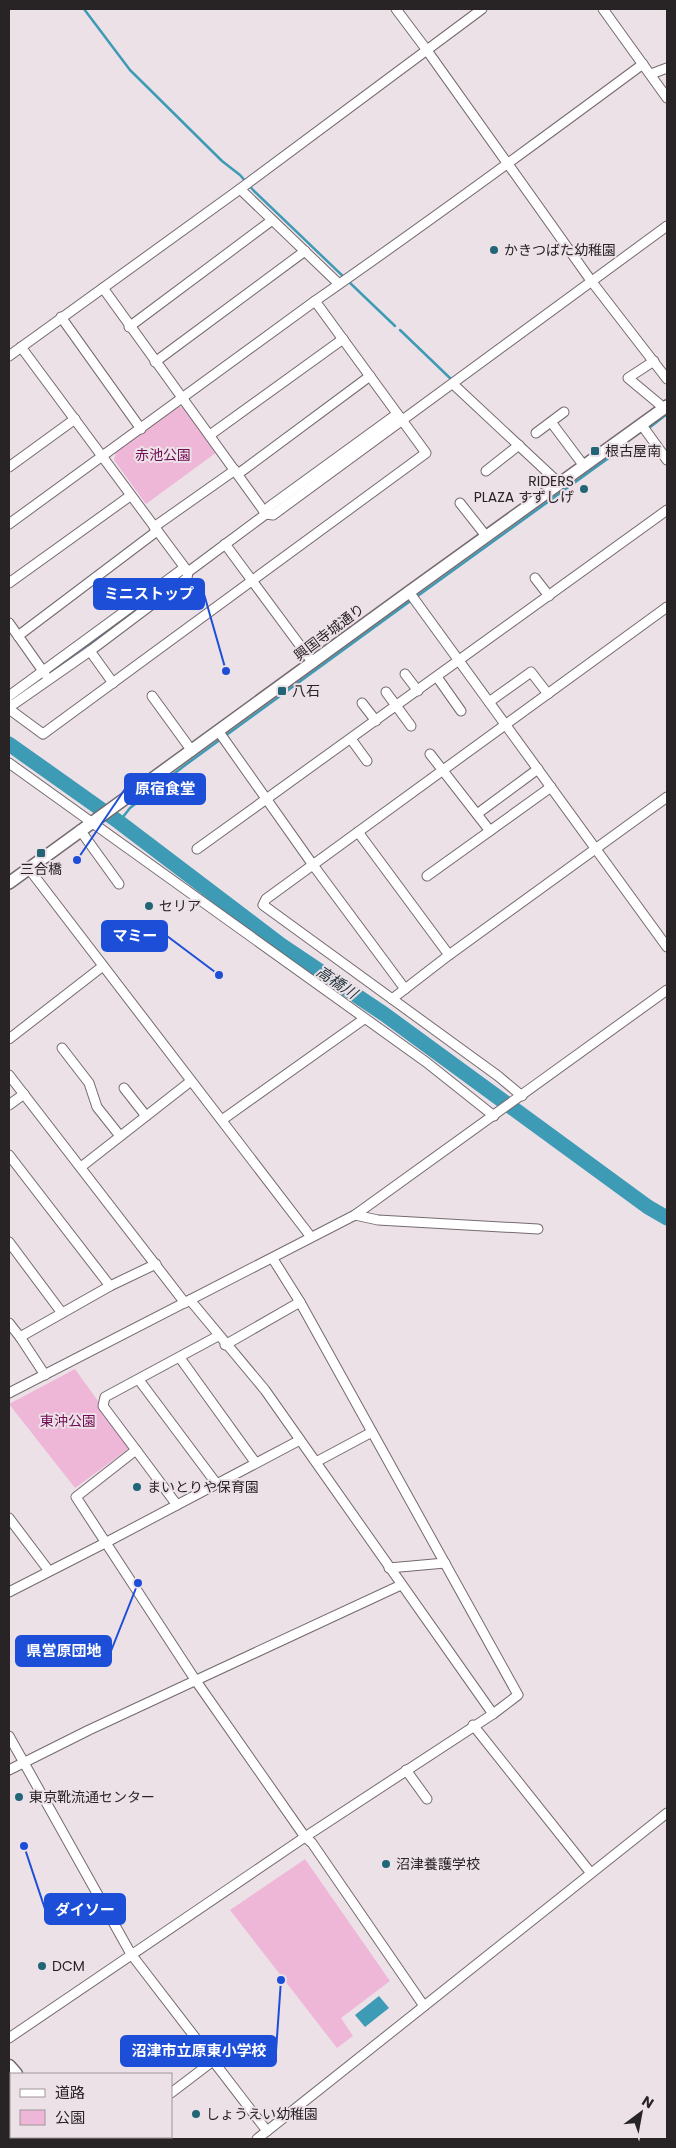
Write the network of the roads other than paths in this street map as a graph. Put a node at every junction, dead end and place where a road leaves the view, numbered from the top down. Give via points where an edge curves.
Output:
1 (396, 9) edge
2 (482, 9) edge
3 (603, 9) edge
4 (426, 49) junction
5 (643, 64) junction
6 (667, 68) edge
7 (651, 74) junction
8 (667, 98) edge
9 (509, 164) junction
10 (240, 189) junction
11 (272, 221) junction
12 (667, 226) edge
13 (305, 251) junction
14 (592, 282) junction
15 (339, 284) junction
16 (102, 288) junction
17 (315, 301) junction
18 (62, 317) junction
19 (130, 327) junction
20 (343, 339) junction
21 (21, 347) junction
22 (9, 356) edge
23 (654, 361) junction
24 (155, 362) junction
25 (370, 376) junction
26 (667, 380) edge
27 (452, 384) junction
28 (184, 398) junction
29 (666, 407) edge
30 (564, 412) dead end
31 (400, 418) junction
32 (75, 419) junction
33 (551, 422) junction
34 (641, 424) junction
35 (141, 429) junction
36 (536, 433) dead end
37 (210, 435) junction
38 (519, 445) junction
39 (103, 457) junction
40 (667, 460) edge
41 (584, 466) junction
42 (9, 467) edge
43 (486, 471) dead end
44 (236, 472) junction
45 (559, 483) junction
46 (130, 496) junction
47 (460, 503) dead end
48 (667, 510) edge
49 (266, 514) junction
50 (9, 524) edge
51 (156, 529) junction
52 (486, 536) junction
53 (225, 544) junction
54 (186, 570) junction
55 (534, 578) dead end
56 (252, 582) junction
57 (9, 583) edge
58 (409, 592) junction
59 (549, 596) junction
60 (667, 607) edge
61 (9, 623) edge
62 (18, 636) junction
63 (90, 651) junction
64 (458, 662) junction
65 (313, 663) junction
66 (43, 671) junction
67 (405, 674) dead end
68 (437, 677) junction
69 (48, 679) junction
70 (113, 683) junction
71 (418, 691) junction
72 (386, 692) dead end
73 (548, 694) junction
74 (9, 696) edge
75 (152, 696) dead end
76 (362, 702) dead end
77 (489, 702) junction
78 (9, 705) edge
79 (397, 706) junction
80 (9, 709) edge
81 (461, 711) dead end
82 (376, 722) junction
83 (506, 725) junction
84 (411, 726) dead end
85 (222, 736) junction
86 (351, 739) junction
87 (192, 751) junction
88 (430, 754) dead end
89 (367, 761) dead end
90 (9, 763) edge
91 (538, 769) junction
92 (443, 770) junction
93 (551, 788) junction
94 (667, 797) edge
95 (267, 800) junction
96 (477, 814) junction
97 (94, 821) junction
98 (80, 830) junction
99 (490, 831) junction
100 (358, 832) junction
101 (197, 849) dead end
102 (595, 849) junction
103 (313, 865) junction
104 (28, 869) junction
105 (427, 876) dead end
106 (9, 883) edge
107 (118, 884) dead end
108 (667, 947) edge
109 (449, 955) junction
110 (103, 966) junction
111 (405, 989) junction
112 (667, 990) edge
113 (392, 999) junction
114 (364, 1019) junction
115 (9, 1039) edge
116 (62, 1048) dead end
117 (9, 1075) edge
118 (191, 1081) junction
119 (124, 1088) dead end
120 (24, 1094) junction
121 (522, 1096) junction
122 (9, 1106) edge
123 (496, 1114) junction
124 (146, 1116) junction
125 (222, 1120) junction
126 (120, 1136) junction
127 (9, 1155) edge
128 (81, 1167) junction
129 (355, 1215) junction
130 (538, 1228) dead end
131 (311, 1237) junction
132 (9, 1242) edge
133 (273, 1258) junction
134 (156, 1264) junction
135 (110, 1286) junction
136 (187, 1301) junction
137 (300, 1302) junction
138 (62, 1313) junction
139 (9, 1323) edge
140 (218, 1336) junction
141 (20, 1337) junction
142 (225, 1344) junction
143 (180, 1358) junction
144 (45, 1375) junction
145 (140, 1380) junction
146 (9, 1393) edge
147 (372, 1432) junction
148 (300, 1440) junction
149 (136, 1450) junction
150 (255, 1462) junction
151 (316, 1462) junction
152 (216, 1483) junction
153 (177, 1505) junction
154 (9, 1518) edge
155 (105, 1543) junction
156 (445, 1563) junction
157 (389, 1568) junction
158 (49, 1571) junction
159 (401, 1585) junction
160 (9, 1592) edge
161 (196, 1681) junction
162 (493, 1714) junction
163 (473, 1725) junction
164 (9, 1736) edge
165 (24, 1762) junction
166 (9, 1770) edge
167 (406, 1770) junction
168 (427, 1799) dead end
169 (667, 1813) edge
170 (305, 1837) junction
171 (590, 1872) junction
172 (131, 1954) junction
173 (424, 2006) junction
174 (9, 2038) edge
175 (213, 2061) junction
176 (172, 2092) edge
177 (267, 2131) junction
178 (257, 2139) edge

1 - 4 street
2 - 4 street
3 - 5 street
4 - 9 street
4 - 10 street
5 - 7 street
5 - 9 street
6 - 7 street
7 - 8 street
9 - 14 street
9 - 15 street
10 - 11 street
10 - 16 street
11 - 13 street
11 - 19 street
12 - 14 street
13 - 15 street
13 - 24 street
14 - 23 street
14 - 27 street
15 - 17 street
16 - 18 street
16 - 19 street
17 - 20 street
17 - 28 street
18 - 21 street
18 - 35 street
19 - 24 street
20 - 25 street
20 - 37 street
21 - 22 street
21 - 32 street
23 - 26 street
23 - 29 street via 628,378
24 - 28 street
25 - 31 street
25 - 44 street
27 - 31 street
27 - 38 street
28 - 35 street
28 - 37 street
29 - 34 main road, 興国寺城通り
30 - 33 street
31 - 49 street via 273,516
31 - 56 street via 426,453
32 - 39 street
32 - 42 street
33 - 36 street
33 - 41 street
34 - 40 street
34 - 41 main road, 興国寺城通り
35 - 39 street
37 - 44 street
38 - 43 street
38 - 45 street
39 - 46 street
39 - 50 street
41 - 45 main road, 興国寺城通り
44 - 49 street
44 - 51 street
45 - 52 main road, 興国寺城通り
46 - 51 street
46 - 57 street
47 - 52 street
48 - 59 street
49 - 53 street
51 - 54 street
51 - 62 street
52 - 58 main road, 興国寺城通り
53 - 54 street
53 - 56 street
54 - 63 street via 187,578
54 - 66 street
55 - 59 street
56 - 65 street
56 - 70 street
58 - 64 street
58 - 65 main road, 興国寺城通り
59 - 64 street
60 - 73 street
61 - 62 street
62 - 66 street
63 - 69 street
63 - 70 street
64 - 68 street
64 - 77 street
65 - 85 main road, 興国寺城通り
66 - 69 street
66 - 74 street
67 - 71 street
68 - 71 street
68 - 81 street
69 - 78 street
70 - 80 street via 43,734
71 - 79 street
72 - 79 street
73 - 77 street via 531,672
73 - 83 street
75 - 87 street
76 - 82 street
77 - 83 street
79 - 82 street
79 - 84 street
82 - 86 street
83 - 91 street
83 - 92 street
85 - 87 main road, 興国寺城通り
85 - 95 street
86 - 89 street
86 - 95 street
87 - 97 main road, 興国寺城通り
88 - 92 street
90 - 97 street
91 - 93 street
91 - 96 street
92 - 96 street
92 - 100 street
93 - 99 street
93 - 102 street
94 - 102 street
95 - 101 street
95 - 103 street
96 - 99 street
97 - 98 main road, 興国寺城通り
97 - 114 street
98 - 104 main road, 興国寺城通り
98 - 107 street
99 - 105 street
100 - 103 street
100 - 109 street
102 - 108 street
102 - 109 street
103 - 111 street
103 - 113 street via 262,905
104 - 106 main road, 興国寺城通り
104 - 110 street
109 - 111 street
110 - 115 street
110 - 118 street
111 - 113 street
112 - 121 street
113 - 121 street
114 - 123 street
114 - 125 street
116 - 126 street via 89,1083 97,1107
117 - 120 street
118 - 124 street
118 - 125 street
119 - 124 street
120 - 122 street
120 - 128 street
121 - 123 street
123 - 129 street
124 - 126 street
125 - 131 street
126 - 128 street
127 - 135 street
128 - 134 street
129 - 130 street via 378,1220
129 - 131 street
131 - 133 street
132 - 138 street
133 - 136 street
133 - 137 street
134 - 135 street
134 - 136 street
135 - 138 street
136 - 140 street
136 - 144 street
137 - 142 street
137 - 147 street
138 - 141 street
139 - 141 street
140 - 142 street
140 - 143 street
141 - 144 street
142 - 148 street via 265,1390
143 - 145 street
143 - 150 street
144 - 146 street
145 - 149 street via 105,1397 103,1406
145 - 152 street
147 - 151 street
147 - 156 street
148 - 150 street
148 - 151 street
149 - 153 street
149 - 155 street via 76,1497
150 - 152 street
151 - 157 street
152 - 153 street
153 - 155 street
154 - 158 street
155 - 158 street
155 - 161 street
156 - 157 street
156 - 162 street via 518,1695
157 - 159 street
158 - 160 street
159 - 161 street
159 - 162 street
161 - 165 street
161 - 170 street
162 - 163 street
163 - 167 street
163 - 171 street
164 - 165 street
165 - 166 street
165 - 172 street
167 - 168 street
167 - 170 street
169 - 171 street
170 - 172 street
170 - 173 street
171 - 173 street
172 - 174 street
172 - 175 street
173 - 177 street
175 - 176 street
175 - 177 street
177 - 178 street

